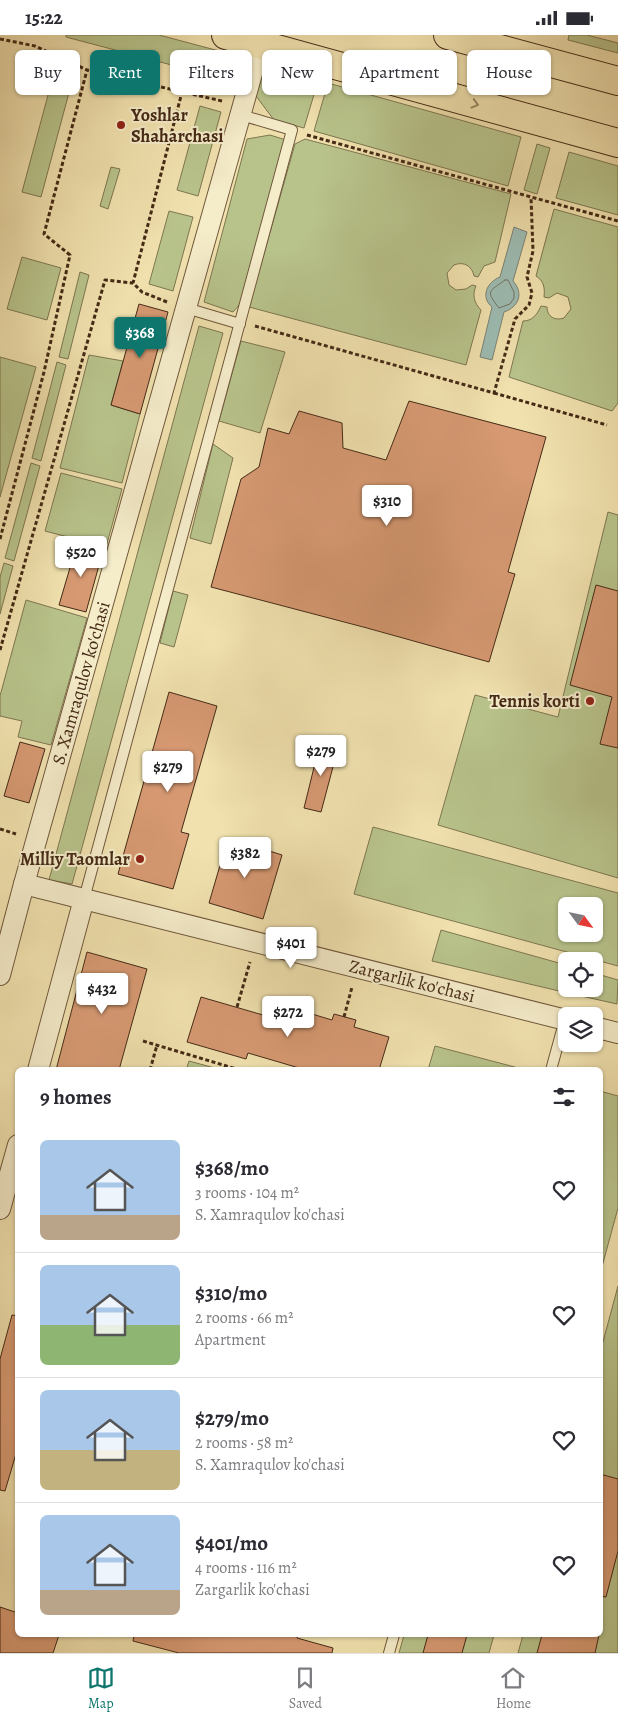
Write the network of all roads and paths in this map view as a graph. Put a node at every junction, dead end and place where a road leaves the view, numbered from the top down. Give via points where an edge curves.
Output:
1 (226, 35) edge
2 (448, 35) edge
3 (0, 39) edge
4 (260, 45) junction
5 (87, 70) junction
6 (618, 81) edge
7 (170, 89) edge
8 (181, 95) edge
9 (196, 95) edge
10 (241, 115) junction
11 (292, 130) junction
12 (618, 143) edge
13 (531, 197) junction
14 (618, 221) edge
15 (133, 283) junction
16 (186, 308) junction
17 (240, 323) junction
18 (494, 393) junction
19 (607, 425) dead end
20 (0, 539) edge
21 (0, 650) edge
22 (24, 884) junction
23 (84, 899) junction
24 (256, 942) junction
25 (357, 967) junction
26 (0, 975) edge
27 (237, 1007) dead end
28 (344, 1017) dead end
29 (558, 1017) edge
30 (603, 1029) edge
31 (618, 1033) edge
32 (143, 1041) dead end
33 (157, 1045) junction
34 (558, 1046) edge
35 (39, 1067) edge
36 (151, 1067) edge
37 (230, 1067) edge
38 (552, 1067) edge
39 (15, 1156) edge
40 (0, 1209) edge
41 (392, 1637) edge
42 (389, 1653) edge

1 - 4 main road
2 - 6 main road
3 - 5 path via 35,46
4 - 10 street, S. Xamraqulov ko'chasi
4 -> 12 main road
5 - 7 path
5 - 20 path via 44,234 70,255 44,372
8 - 15 path
9 - 10 path via 224,101
10 - 11 lane
10 - 16 street, S. Xamraqulov ko'chasi
11 - 13 path
11 - 17 lane
13 - 14 path
13 - 18 path via 533,251 527,277 532,293 529,305 515,319
15 - 16 path via 142,292
15 - 21 path via 105,280
16 - 17 lane
16 - 22 street, S. Xamraqulov ko'chasi
17 - 18 path
17 - 23 lane
18 - 19 path
22 - 23 street, Zargarlik ko'chasi
22 - 26 street, S. Xamraqulov ko'chasi
23 - 24 street, Zargarlik ko'chasi
23 - 35 street
24 - 25 street, Zargarlik ko'chasi
24 - 27 path
25 - 28 path
25 - 29 street, Zargarlik ko'chasi
30 - 31 street
32 - 33 path
33 - 36 path
33 - 37 path
34 - 38 lane
39 - 40 street
41 - 42 lane

